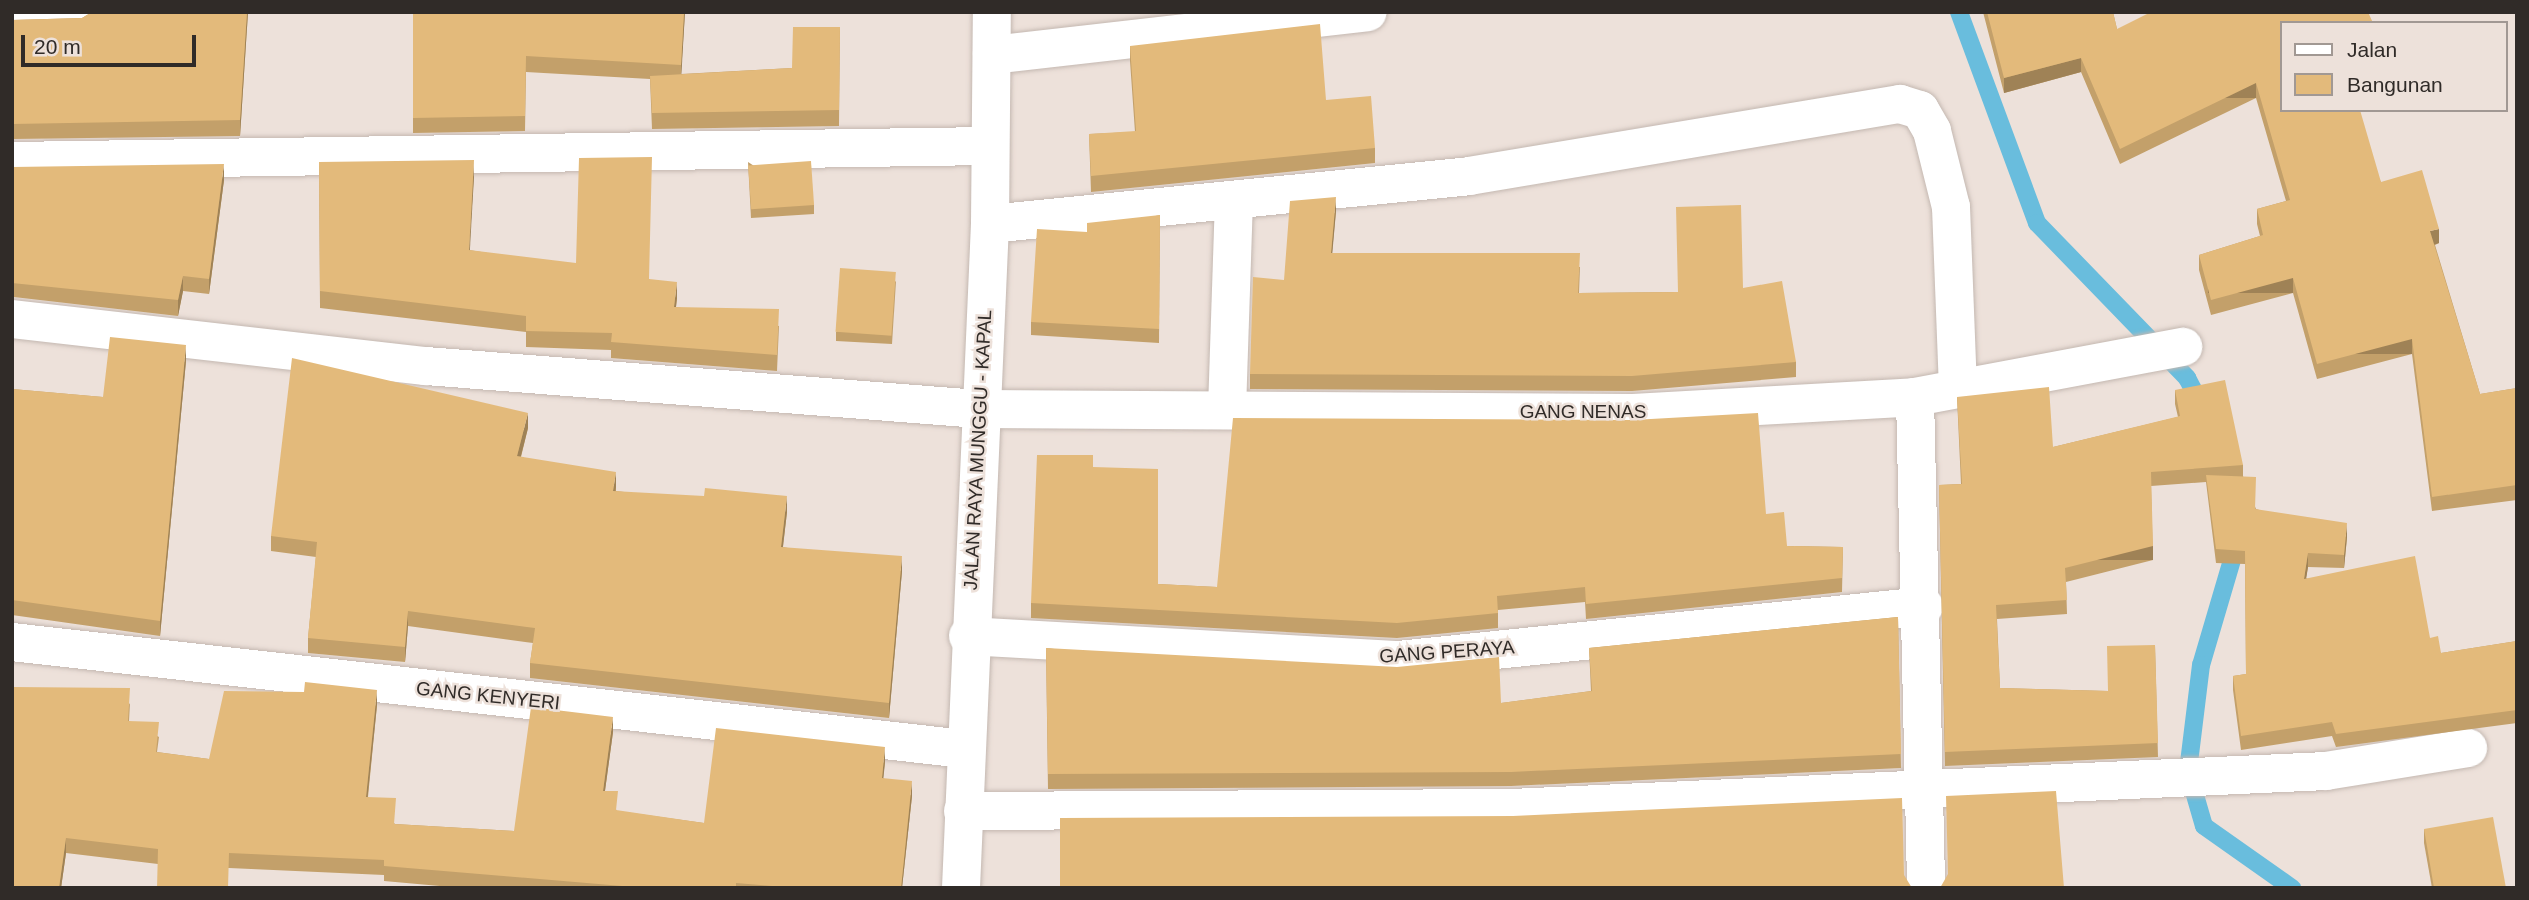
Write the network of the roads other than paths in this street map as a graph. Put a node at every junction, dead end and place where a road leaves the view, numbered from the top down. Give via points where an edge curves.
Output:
1 (81, 12) edge
2 (992, 12) edge
3 (1368, 12) edge
4 (12, 14) edge
5 (992, 55) junction
6 (990, 146) junction
7 (12, 162) edge
8 (1234, 200) junction
9 (990, 224) junction
10 (12, 319) edge
11 (2183, 347) dead end
12 (1958, 389) junction
13 (1915, 397) junction
14 (979, 409) junction
15 (1227, 410) junction
16 (1924, 606) junction
17 (968, 636) junction
18 (12, 642) edge
19 (2468, 748) dead end
20 (965, 749) junction
21 (1924, 785) junction
22 (963, 811) junction
23 (961, 888) edge
24 (1926, 888) edge

1 - 4 street
2 - 5 street, JALAN RAYA MUNGGU - KAPAL
3 - 5 street
5 - 6 street, JALAN RAYA MUNGGU - KAPAL
6 - 7 street
6 - 9 street, JALAN RAYA MUNGGU - KAPAL
8 - 9 street
8 - 12 street via 1469,176 1900,104 1920,110 1932,131 1951,207
8 - 15 street
9 - 14 street, JALAN RAYA MUNGGU - KAPAL
10 - 14 street, GANG NENAS via 426,366
11 - 12 street, GANG NENAS
12 - 13 street, GANG NENAS
13 - 15 street, GANG NENAS via 1633,413
13 - 16 street
14 - 15 street, GANG NENAS
14 - 17 street, JALAN RAYA MUNGGU - KAPAL
16 - 17 street, GANG PERAYA via 1398,660
16 - 21 street
17 - 20 street, JALAN RAYA MUNGGU - KAPAL
18 - 20 street, GANG KENYERI
19 - 21 street via 2326,771
20 - 22 street, JALAN RAYA MUNGGU - KAPAL
21 - 22 street via 1512,808
21 - 24 street
22 - 23 street, JALAN RAYA MUNGGU - KAPAL

